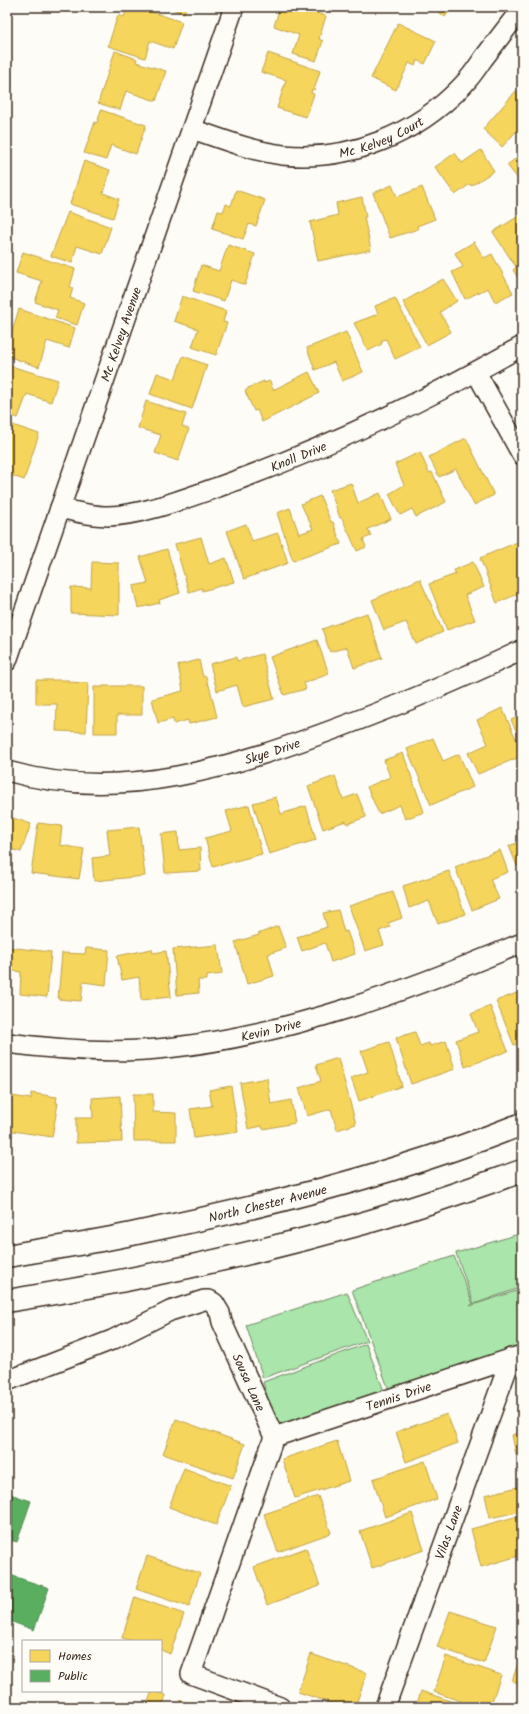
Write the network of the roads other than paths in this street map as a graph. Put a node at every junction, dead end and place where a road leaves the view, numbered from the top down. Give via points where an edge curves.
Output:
1 (234, 7) edge
2 (522, 8) edge
3 (192, 129) junction
4 (522, 346) edge
5 (476, 372) junction
6 (522, 455) edge
7 (60, 508) junction
8 (522, 650) edge
9 (7, 661) edge
10 (7, 771) edge
11 (522, 943) edge
12 (7, 1043) edge
13 (522, 1124) edge
14 (522, 1171) edge
15 (7, 1256) edge
16 (7, 1300) edge
17 (517, 1357) edge
18 (7, 1381) edge
19 (274, 1437) junction
20 (280, 1707) edge
21 (385, 1707) edge

1 - 3 street, Mc Kelvey Avenue
2 - 3 street, Mc Kelvey Court via 464,84 445,103 412,127 382,141 350,151 323,155 283,155 250,149
3 - 7 street, Mc Kelvey Avenue
4 - 5 street, Knoll Drive
5 - 6 street
5 - 7 street, Knoll Drive via 427,399 351,435 274,467 195,495 132,514 84,514
7 - 9 street, Mc Kelvey Avenue
8 - 10 street, Skye Drive via 400,705 316,736 218,768 184,776 134,783 99,783 57,781
11 - 12 street, Kevin Drive via 360,1004 270,1031 219,1041 165,1048 107,1051 48,1049
13 - 15 main road, North Chester Avenue via 430,1157 231,1213 140,1233
14 - 16 main road via 365,1223 241,1256 148,1276
17 - 19 street, Tennis Drive
17 - 21 street, Vilas Lane
18 - 19 street, Sousa Lane via 112,1340 170,1311 210,1300 220,1313
19 - 20 street via 191,1674

